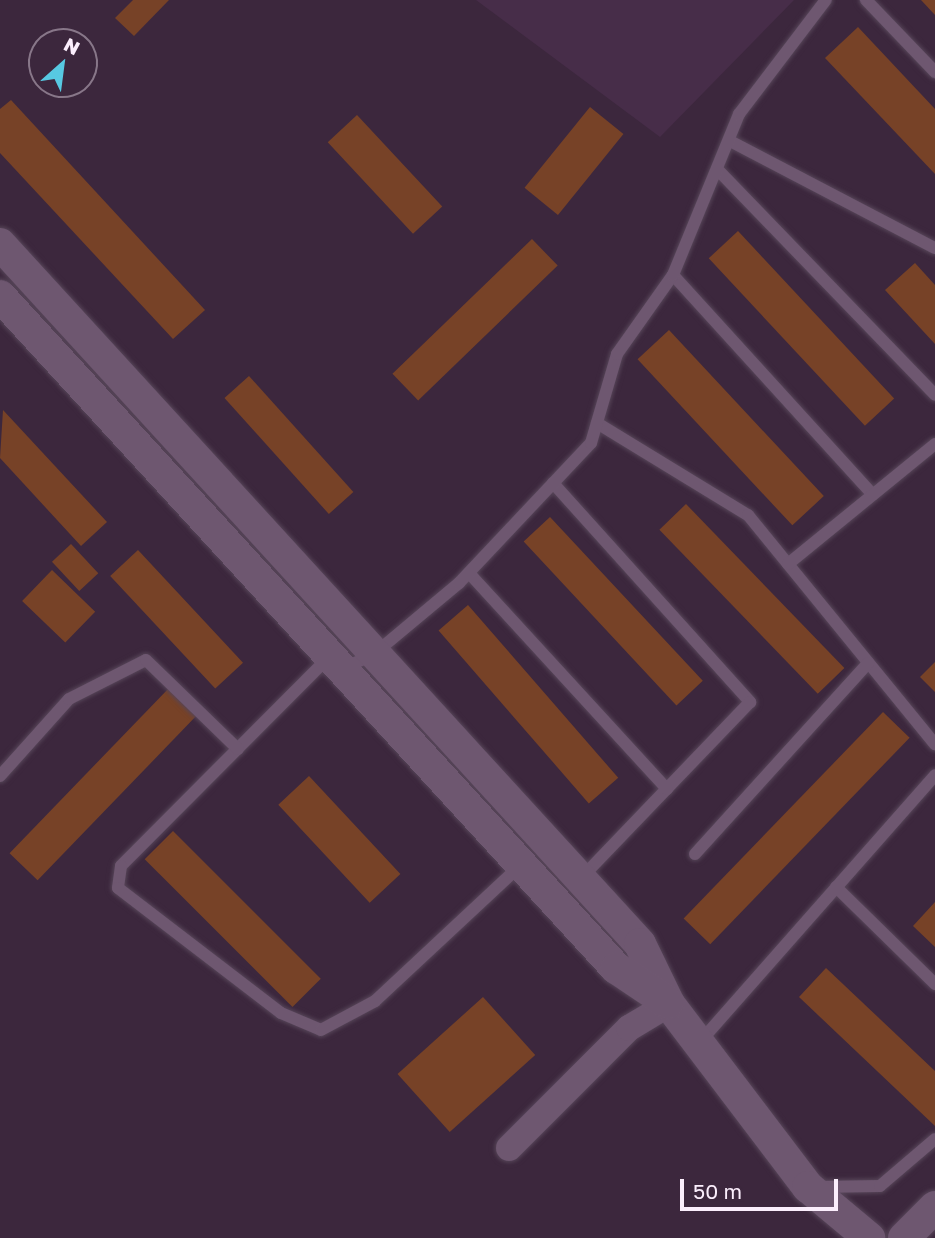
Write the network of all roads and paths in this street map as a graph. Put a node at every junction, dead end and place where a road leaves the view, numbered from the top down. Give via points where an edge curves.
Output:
1 (826, 0) edge
2 (866, 0) edge
3 (935, 72) edge
4 (730, 141) junction
5 (717, 169) junction
6 (0, 244) edge
7 (935, 248) edge
8 (673, 275) junction
9 (0, 296) edge
10 (935, 395) edge
11 (597, 423) junction
12 (935, 444) edge
13 (553, 483) junction
14 (873, 495) junction
15 (788, 564) junction
16 (469, 573) junction
17 (374, 654) junction
18 (335, 662) junction
19 (869, 663) junction
20 (935, 744) edge
21 (238, 749) junction
22 (935, 775) edge
23 (0, 776) edge
24 (667, 789) junction
25 (695, 854) dead end
26 (521, 865) junction
27 (580, 879) junction
28 (836, 887) junction
29 (935, 984) edge
30 (669, 1003) junction
31 (698, 1043) junction
32 (935, 1139) edge
33 (509, 1148) dead end
34 (808, 1187) junction
35 (935, 1207) edge
36 (869, 1238) edge
37 (904, 1238) edge

1 - 4 lane via 739,114
2 - 3 lane
4 - 5 lane
4 - 7 lane
5 - 8 lane
5 - 10 lane
6 - 17 street
8 - 11 lane via 617,354
8 - 14 lane
9 - 18 street
11 - 13 lane via 591,443
11 - 15 lane via 748,514
12 - 14 lane
13 - 16 lane
13 - 24 lane via 750,702
14 - 15 lane
15 - 19 lane
16 - 17 lane
16 - 24 lane
17 - 18 lane
17 - 27 street
18 - 21 lane
18 - 26 street
19 - 20 lane
19 - 25 lane
21 - 23 lane via 146,660 69,699
21 - 26 lane via 121,866 118,888 281,1013 320,1030 375,1000
22 - 28 lane
24 - 27 lane
26 - 30 street via 616,968
27 - 30 street via 640,944
28 - 29 lane
28 - 31 lane
30 - 31 street
30 - 33 street via 629,1028
31 - 34 street
32 - 34 lane via 880,1186
34 - 36 street
35 - 37 street

